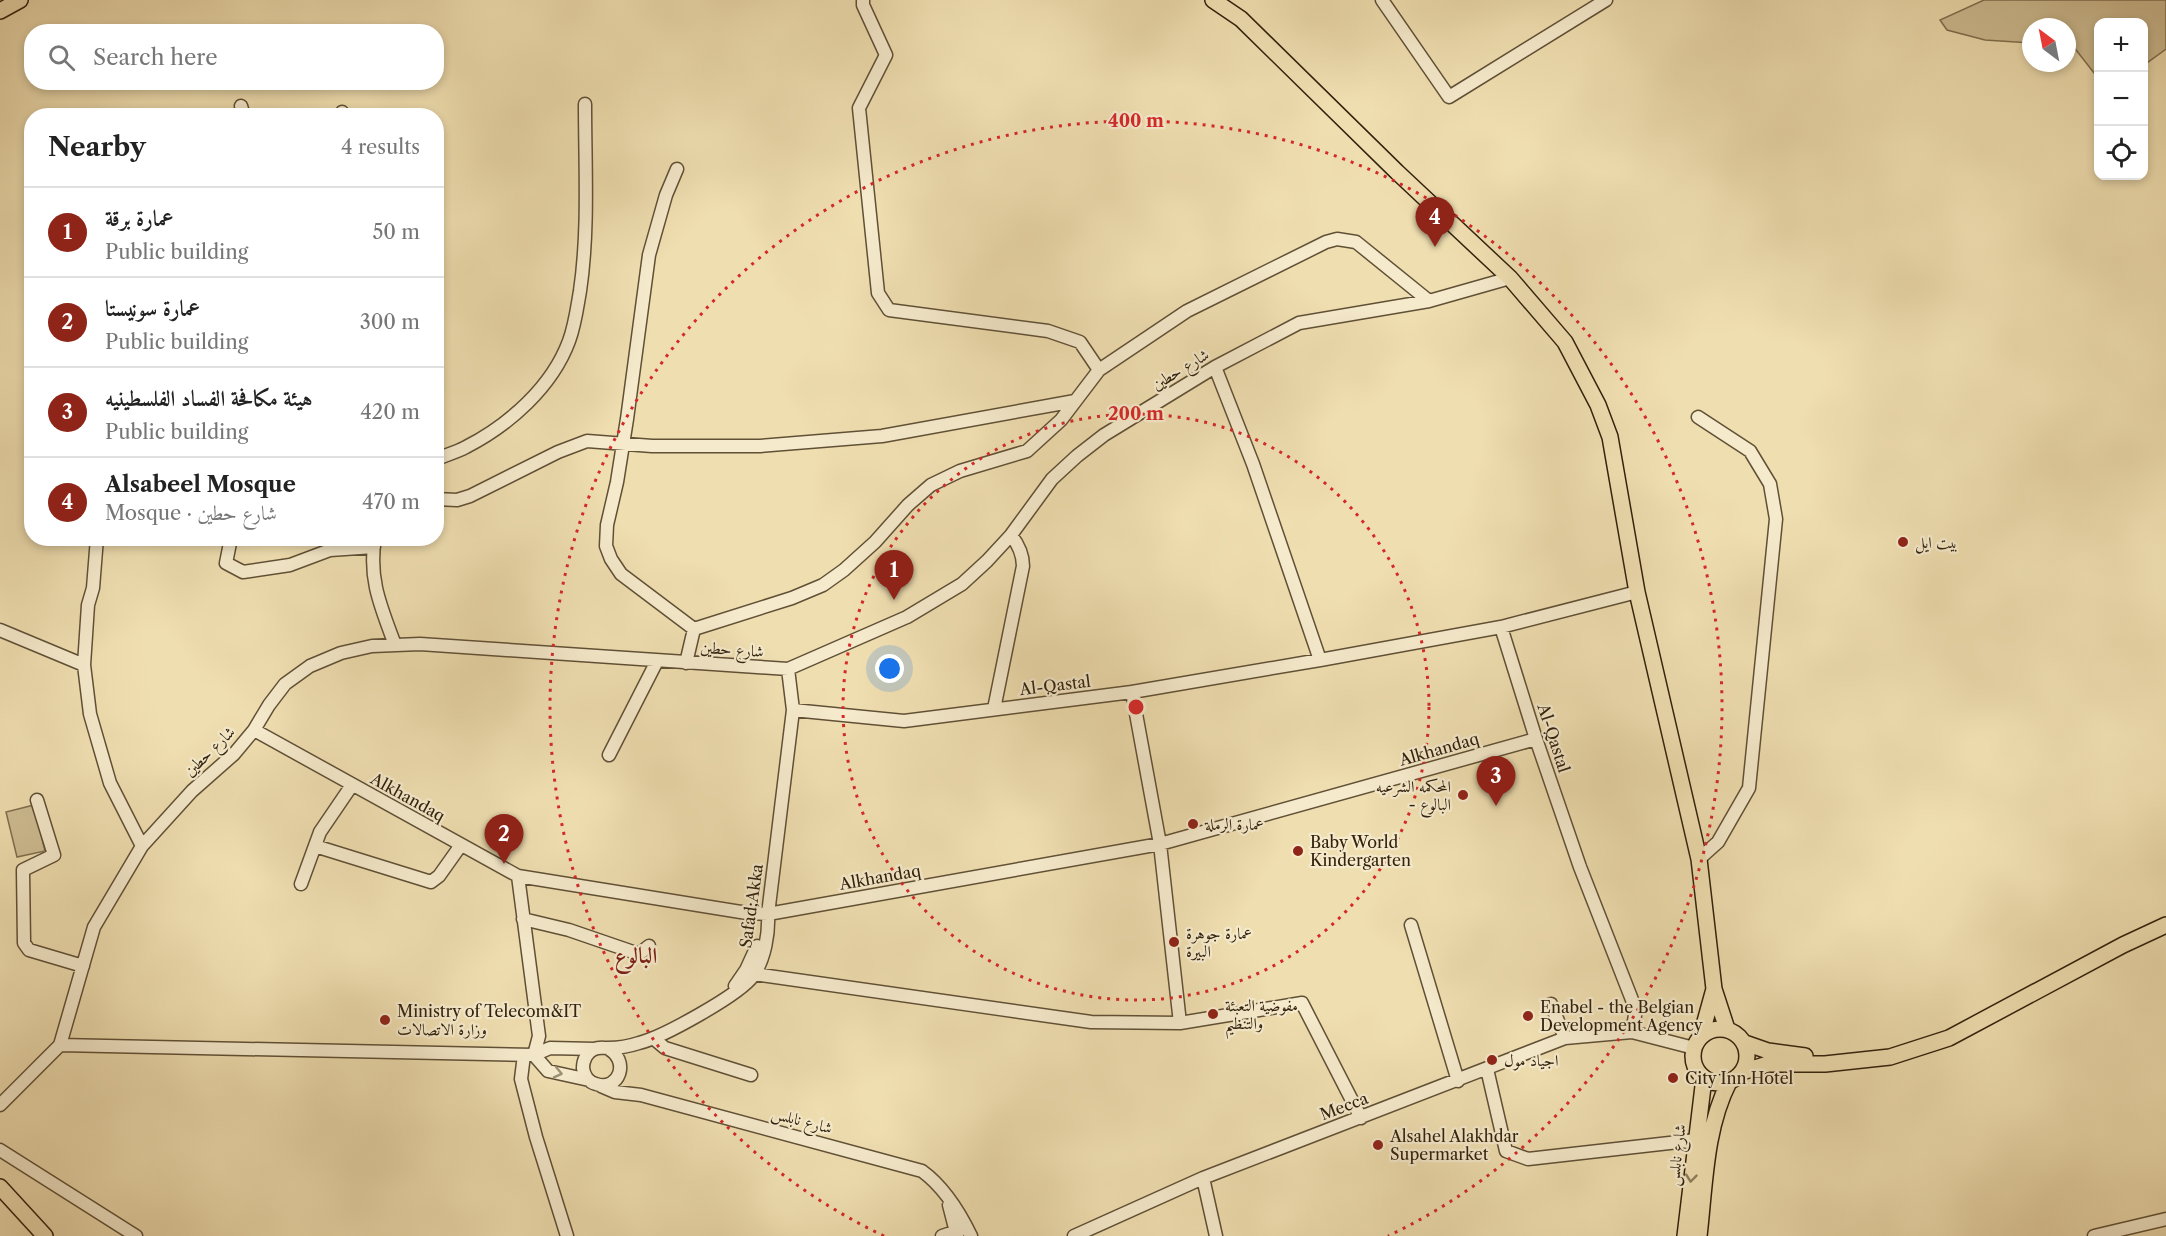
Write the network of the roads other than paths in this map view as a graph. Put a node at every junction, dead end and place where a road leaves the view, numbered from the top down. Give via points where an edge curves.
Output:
1 (20, 0) edge
2 (863, 0) edge
3 (1213, 0) edge
4 (1382, 0) edge
5 (1606, 0) edge
6 (0, 11) edge
7 (585, 104) dead end
8 (677, 169) dead end
9 (1510, 278) junction
10 (1429, 301) junction
11 (1215, 367) junction
12 (1099, 370) junction
13 (1075, 401) junction
14 (1698, 417) dead end
15 (623, 444) junction
16 (444, 456) edge
17 (444, 499) edge
18 (1011, 535) junction
19 (96, 546) edge
20 (229, 546) edge
21 (356, 546) edge
22 (375, 546) edge
23 (1637, 592) junction
24 (1501, 627) junction
25 (694, 629) junction
26 (0, 630) edge
27 (395, 645) junction
28 (1320, 660) junction
29 (657, 661) junction
30 (686, 663) junction
31 (84, 665) junction
32 (788, 669) junction
33 (1132, 692) junction
34 (994, 709) junction
35 (793, 710) junction
36 (254, 730) junction
37 (1536, 739) junction
38 (609, 755) dead end
39 (352, 784) junction
40 (37, 800) dead end
41 (1160, 844) junction
42 (461, 845) junction
43 (142, 846) junction
44 (315, 846) junction
45 (1700, 859) junction
46 (518, 876) junction
47 (301, 884) dead end
48 (768, 914) junction
49 (2166, 915) edge
50 (523, 919) junction
51 (1412, 925) dead end
52 (2166, 926) edge
53 (650, 946) dead end
54 (83, 966) junction
55 (754, 974) junction
56 (1714, 989) junction
57 (728, 996) junction
58 (1551, 1004) dead end
59 (1179, 1023) junction
60 (1727, 1029) junction
61 (1632, 1032) junction
62 (1565, 1038) junction
63 (648, 1040) junction
64 (1697, 1042) junction
65 (1745, 1043) junction
66 (56, 1048) junction
67 (601, 1049) junction
68 (529, 1055) junction
69 (620, 1070) junction
70 (1487, 1070) junction
71 (1742, 1072) junction
72 (751, 1075) dead end
73 (1704, 1078) junction
74 (1458, 1081) junction
75 (1729, 1082) junction
76 (594, 1083) junction
77 (21, 1087) junction
78 (641, 1095) junction
79 (0, 1105) edge
80 (0, 1111) edge
81 (1360, 1118) junction
82 (1696, 1140) junction
83 (0, 1150) edge
84 (0, 1156) edge
85 (1203, 1178) junction
86 (0, 1187) edge
87 (2166, 1218) edge
88 (962, 1233) edge
89 (1088, 1233) edge
90 (2102, 1235) edge
91 (45, 1236) edge
92 (127, 1236) edge
93 (136, 1236) edge
94 (567, 1236) edge
95 (942, 1236) edge
96 (1074, 1236) edge
97 (1216, 1236) edge
98 (1685, 1236) edge
99 (1699, 1236) edge

1 - 6 main road
2 - 12 street via 886,55 859,108 878,293 890,310 1070,337 1080,342
3 - 9 main road via 1240,19
4 - 5 street via 1449,96
7 - 16 street via 585,257 569,341 552,372 519,411 465,448
8 - 15 street via 649,255
9 - 10 street, شارع حطين
9 - 23 main road via 1565,342 1598,405 1610,437
10 - 11 street, شارع حطين via 1299,323
10 - 12 street via 1363,246 1337,239 1187,311
11 - 18 street, شارع حطين via 1104,435 1077,456 1052,478
11 - 28 street via 1253,464
12 - 13 street
13 - 15 street via 882,436 760,446
13 - 25 street via 1061,420 1027,450 960,471 931,485 875,542 823,585
14 - 45 street via 1750,451 1770,484 1776,519 1749,788 1718,842
15 - 17 street via 575,444 470,496
15 - 25 street via 606,546 621,574
18 - 32 street, شارع حطين via 962,584 935,601
18 - 34 street via 1018,544 1023,566
19 - 31 street
20 - 21 street via 226,563 243,572 290,565 330,550
22 - 27 street via 373,579
23 - 24 street
23 - 45 main road
24 - 28 street, Al-Qastal
24 - 37 street, Al-Qastal
25 - 30 street
26 - 31 street
27 - 29 street, شارع حطين
27 - 36 street, شارع حطين via 340,653 310,666 285,684
28 - 33 street, Al-Qastal
29 - 30 street, شارع حطين
29 - 38 street
30 - 32 street, شارع حطين
31 - 43 street via 90,714 110,783
32 - 35 street, Safad;Akka
33 - 34 street, Al-Qastal
33 - 41 street
34 - 35 street, Al-Qastal via 904,721
35 - 48 street, Safad;Akka
36 - 39 street, Alkhandaq
36 - 43 street, شارع حطين
37 - 41 street, Alkhandaq
37 - 61 street, Al-Qastal via 1580,867 1636,1010
39 - 42 street, Alkhandaq
39 - 44 street
40 - 54 street via 54,855 23,870 24,943 28,950
41 - 48 street, Alkhandaq
41 - 59 street
42 - 44 street via 431,882
42 - 46 street, Alkhandaq
43 - 54 street, شارع حطين via 94,927
44 - 47 street
45 - 56 main road
46 - 48 street, Alkhandaq
46 - 50 street
48 - 55 street, Safad;Akka via 766,944
48 - 57 street via 746,970
49 - 65 main road via 2114,939 1941,1034 1910,1044 1862,1054 1819,1057 1768,1051
50 - 53 street via 639,954
50 - 68 street via 539,1036
51 - 74 street
52 - 71 main road via 1949,1038 1890,1057 1825,1064 1767,1064
54 - 66 street, شارع حطين
55 - 57 street, Safad;Akka
55 - 59 street via 1091,1022
56 - 60 main road
56 - 64 main road
57 - 63 street, Safad;Akka
58 - 62 street
59 - 81 street via 1302,1004
60 - 64 main road via 1712,1029
60 - 65 main road
61 - 62 street, Mecca
61 - 64 street, Mecca
62 - 70 street, Mecca
63 - 67 street
63 - 69 street
63 - 72 street
64 - 73 main road via 1694,1065
65 - 71 main road via 1748,1058
66 - 68 street
66 - 77 street, شارع حطين
67 - 68 street via 550,1048
67 - 69 street via 617,1056
67 - 76 street via 589,1052 583,1064 585,1075
68 -> 76 street, شارع نابلس via 548,1071
68 - 94 street via 521,1079
69 - 76 street via 611,1083
69 - 78 street via 629,1086
70 - 74 street, Mecca
70 - 82 street via 1506,1151 1528,1159
71 - 75 main road
73 - 75 main road
73 - 82 main road, شارع نابلس
74 - 81 street, Mecca
75 - 99 main road, شارع نابلس via 1710,1139
76 - 78 street, شارع نابلس via 615,1092
77 - 79 street, شارع حطين
77 - 80 street, شارع حطين
78 - 88 street, شارع نابلس via 922,1171 945,1193
81 - 85 street, Mecca
82 -> 98 main road, شارع نابلس
83 - 93 street
84 - 92 street
85 - 89 street, Mecca
85 - 97 street
86 - 91 main road
87 - 90 street
88 - 95 street
89 - 96 street, Mecca

